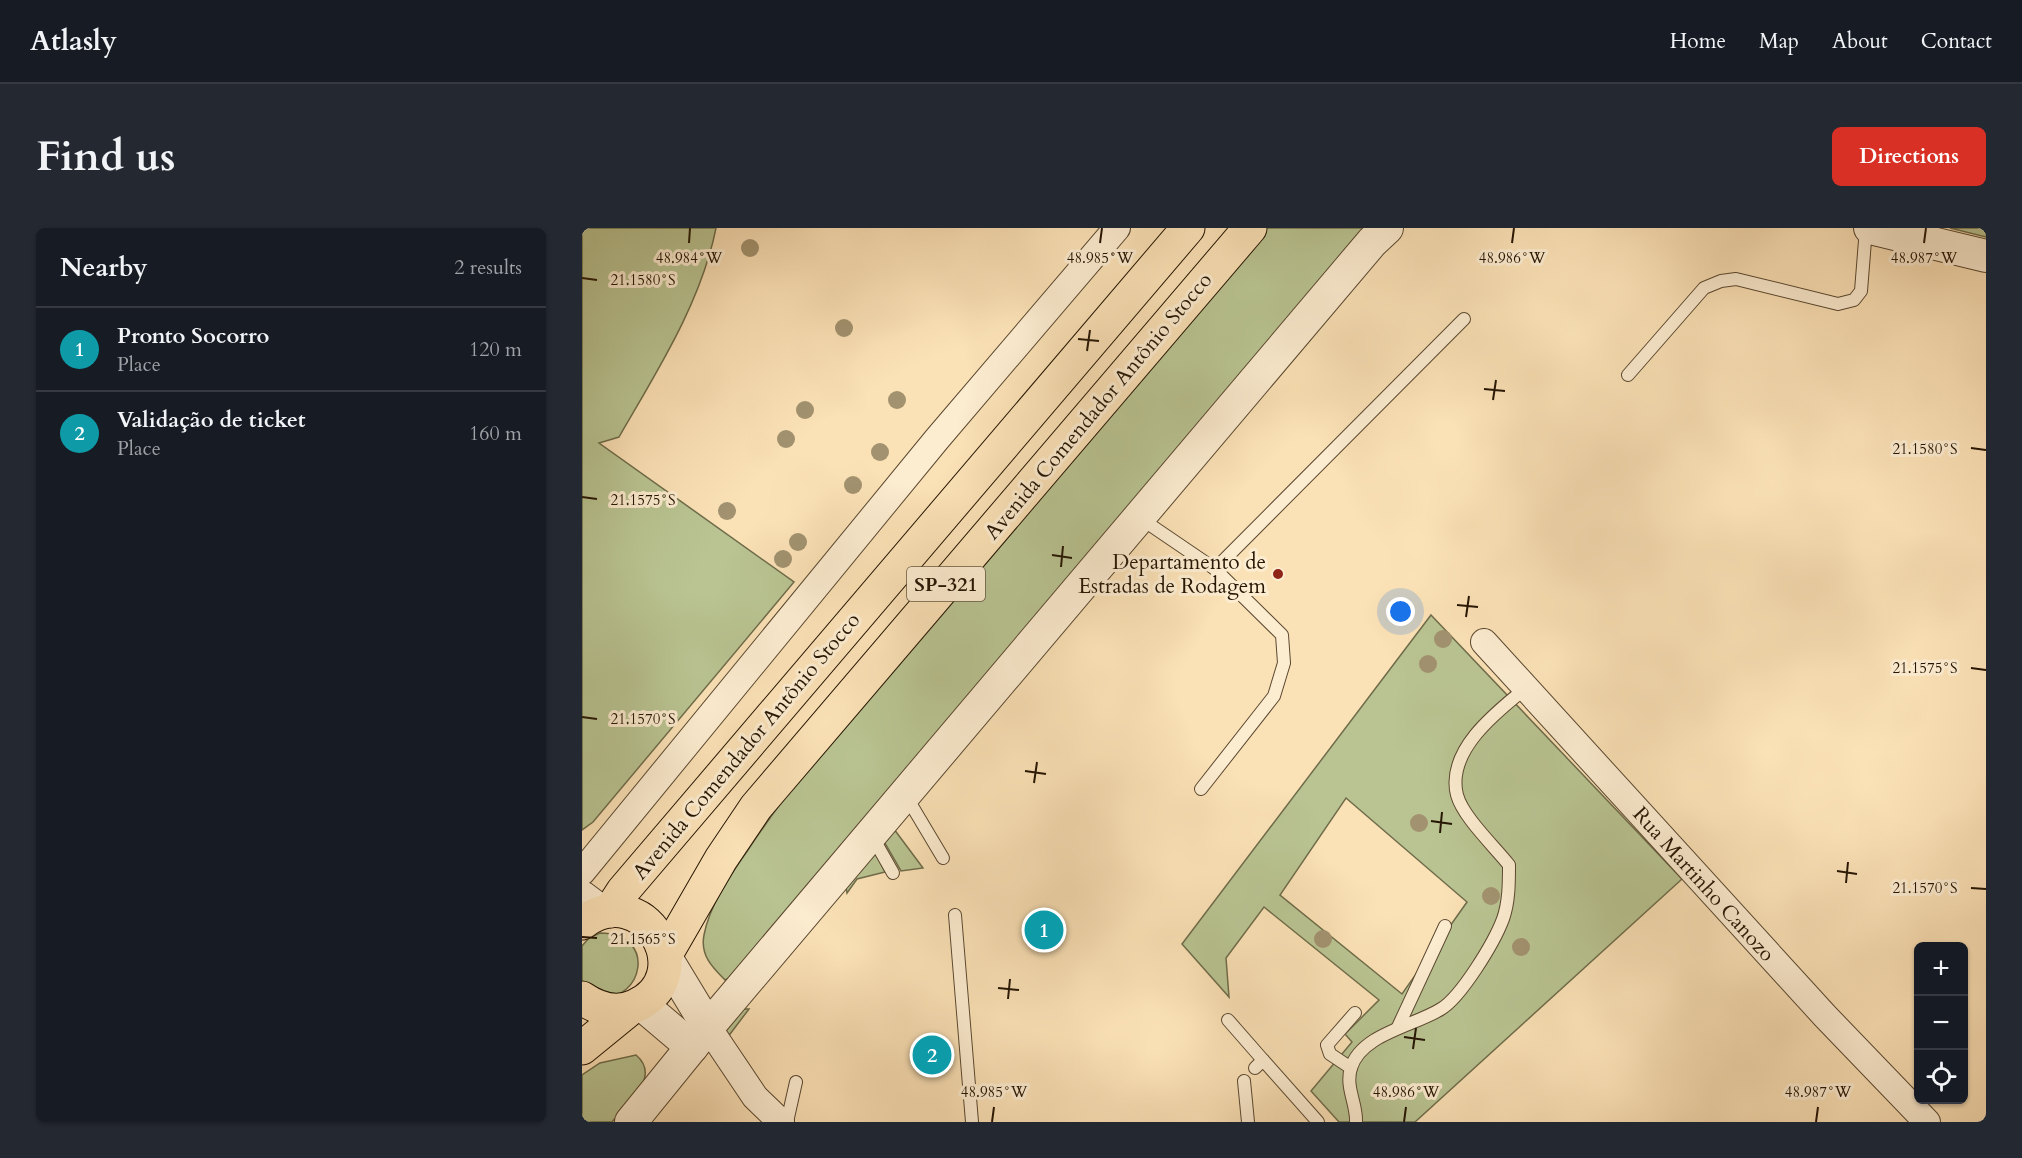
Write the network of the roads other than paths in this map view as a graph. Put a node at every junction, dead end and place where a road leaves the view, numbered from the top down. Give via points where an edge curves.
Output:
1 (1117, 228) edge
2 (1188, 228) edge
3 (1250, 228) edge
4 (1387, 228) edge
5 (1868, 228) edge
6 (1986, 256) edge
7 (1464, 319) dead end
8 (1628, 375) dead end
9 (1139, 518) junction
10 (1215, 570) junction
11 (1484, 642) dead end
12 (1526, 688) junction
13 (1201, 789) dead end
14 (906, 795) junction
15 (872, 835) junction
16 (943, 858) dead end
17 (582, 872) edge
18 (893, 873) dead end
19 (594, 910) edge
20 (955, 915) dead end
21 (1445, 926) dead end
22 (665, 956) junction
23 (582, 998) edge
24 (636, 1006) junction
25 (1355, 1013) dead end
26 (1228, 1020) dead end
27 (1398, 1027) junction
28 (700, 1037) junction
29 (582, 1048) edge
30 (1351, 1068) junction
31 (1244, 1081) dead end
32 (796, 1082) dead end
33 (631, 1122) edge
34 (781, 1122) edge
35 (787, 1122) edge
36 (972, 1122) edge
37 (1248, 1122) edge
38 (1318, 1122) edge
39 (1356, 1122) edge
40 (1927, 1122) edge

1 - 17 street via 937,439
2 - 19 main road, Avenida Comendador Antônio Stocco / SP-321 via 623,891
3 - 22 main road, Avenida Comendador Antônio Stocco / SP-321 via 756,807
4 - 9 street
5 - 6 street
5 - 8 lane via 1861,291 1854,300 1838,304 1736,279 1721,281 1704,288
7 - 10 lane
9 - 10 lane
9 - 14 street
10 - 13 lane via 1282,635 1284,663 1274,696
11 - 12 street, Rua Martinho Canozo
12 - 27 lane via 1485,723 1458,765 1456,779 1458,796 1468,815 1509,865 1503,919 1477,970 1444,1008
12 - 40 street, Rua Martinho Canozo
14 - 15 street
14 - 16 lane
15 - 18 lane
15 - 28 street
19 - 22 main road via 632,913 651,926
20 - 36 lane
21 - 27 lane
22 - 24 main road, Avenida Comendador Antônio Stocco via 659,984
22 - 28 street
23 - 24 main road via 603,1010
24 - 28 street
24 - 29 main road
25 - 30 lane via 1327,1045 1330,1054
26 - 38 lane via 1259,1064
27 - 30 lane via 1360,1051
28 - 33 street
28 - 34 street
30 - 39 lane via 1350,1090 1357,1111
31 - 37 lane
32 - 35 lane

